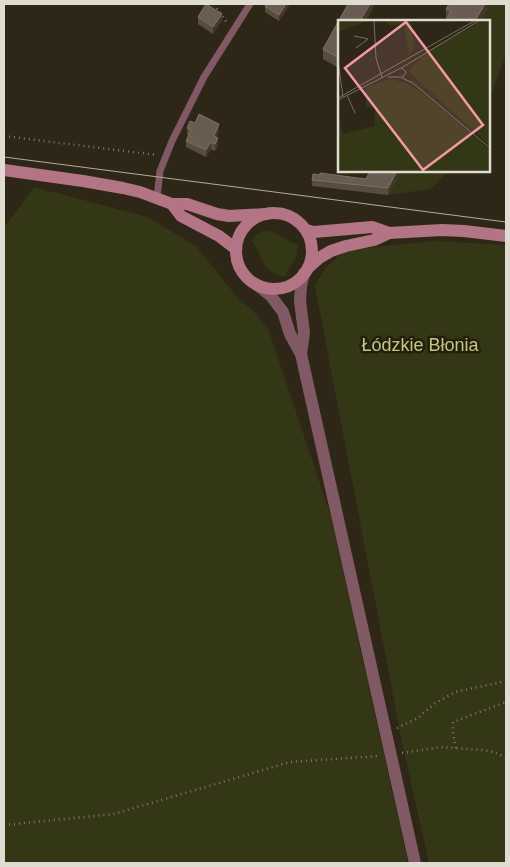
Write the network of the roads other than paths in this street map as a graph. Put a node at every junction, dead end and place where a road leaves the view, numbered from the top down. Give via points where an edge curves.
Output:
1 (250, 4) edge
2 (4, 170) edge
3 (157, 198) junction
4 (172, 204) junction
5 (266, 214) junction
6 (306, 230) junction
7 (389, 233) junction
8 (506, 236) edge
9 (236, 249) junction
10 (306, 270) junction
11 (256, 284) junction
12 (301, 354) junction
13 (415, 863) edge

1 - 3 lane via 199,86 172,141 160,171
2 - 3 main road via 105,184
3 - 4 main road
4 - 5 main road via 187,204 229,216
4 - 9 main road via 181,216
5 - 6 main road via 279,213 291,217
5 - 9 main road via 254,218 244,227
6 - 7 main road via 372,228
6 - 10 main road via 312,255
7 - 8 main road via 464,230
7 - 10 main road via 331,251
9 - 11 main road via 243,272
10 - 11 main road via 285,287 267,288
10 - 12 street via 300,286 304,333
11 - 12 street via 280,307
12 - 13 street

